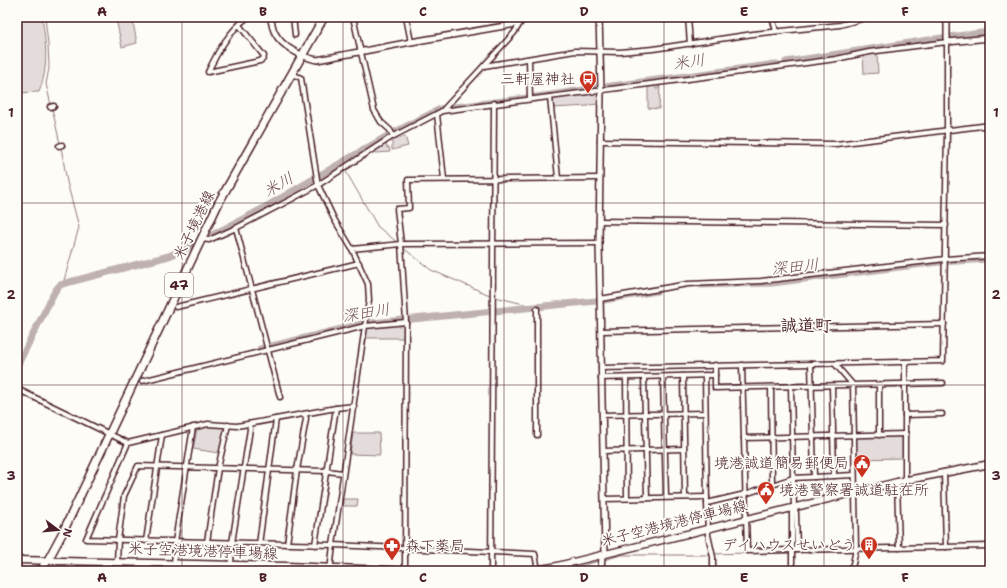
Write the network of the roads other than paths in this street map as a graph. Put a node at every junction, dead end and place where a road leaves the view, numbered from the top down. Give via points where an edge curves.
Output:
1 (248, 17) edge
2 (270, 17) edge
3 (293, 17) edge
4 (324, 17) edge
5 (353, 17) edge
6 (406, 17) edge
7 (528, 17) edge
8 (599, 17) edge
9 (688, 17) edge
10 (772, 17) edge
11 (870, 17) edge
12 (947, 17) edge
13 (521, 22) junction
14 (239, 25) junction
15 (776, 31) junction
16 (295, 35) dead end
17 (990, 38) edge
18 (411, 42) junction
19 (947, 42) junction
20 (690, 44) junction
21 (361, 51) junction
22 (600, 53) junction
23 (303, 56) junction
24 (529, 59) junction
25 (484, 66) junction
26 (292, 74) junction
27 (601, 90) junction
28 (550, 97) junction
29 (530, 99) junction
30 (494, 103) junction
31 (442, 111) junction
32 (437, 114) junction
33 (990, 126) edge
34 (947, 131) junction
35 (393, 136) junction
36 (600, 141) junction
37 (493, 178) junction
38 (558, 178) junction
39 (600, 178) junction
40 (444, 179) junction
41 (318, 185) junction
42 (599, 221) junction
43 (946, 225) junction
44 (236, 228) junction
45 (201, 239) junction
46 (493, 243) junction
47 (599, 243) junction
48 (401, 244) junction
49 (352, 249) junction
50 (990, 256) edge
51 (945, 259) junction
52 (359, 263) junction
53 (253, 289) junction
54 (600, 298) junction
55 (176, 307) dead end
56 (538, 309) dead end
57 (406, 322) junction
58 (944, 324) junction
59 (365, 326) junction
60 (601, 331) junction
61 (268, 350) junction
62 (905, 362) junction
63 (811, 364) junction
64 (835, 364) junction
65 (715, 365) junction
66 (742, 366) junction
67 (601, 368) junction
68 (705, 375) junction
69 (683, 376) junction
70 (715, 376) junction
71 (644, 377) junction
72 (663, 377) junction
73 (601, 378) junction
74 (626, 378) junction
75 (142, 381) dead end
76 (943, 383) dead end
77 (906, 384) junction
78 (853, 385) junction
79 (879, 385) junction
80 (832, 386) junction
81 (771, 387) junction
82 (791, 387) junction
83 (811, 387) junction
84 (742, 388) junction
85 (17, 389) edge
86 (280, 397) dead end
87 (354, 406) junction
88 (336, 408) junction
89 (683, 413) junction
90 (705, 413) junction
91 (305, 414) junction
92 (626, 414) junction
93 (645, 414) junction
94 (664, 414) junction
95 (905, 414) junction
96 (942, 414) dead end
97 (602, 415) junction
98 (276, 419) junction
99 (249, 424) junction
100 (228, 425) junction
101 (193, 428) junction
102 (109, 434) junction
103 (906, 434) junction
104 (537, 435) dead end
105 (853, 435) junction
106 (879, 435) junction
107 (162, 436) junction
108 (812, 436) junction
109 (833, 436) junction
110 (772, 437) junction
111 (792, 437) junction
112 (744, 438) junction
113 (128, 444) junction
114 (684, 449) junction
115 (646, 450) junction
116 (665, 450) junction
117 (603, 451) junction
118 (627, 451) junction
119 (990, 464) edge
120 (157, 467) junction
121 (186, 468) junction
122 (218, 468) junction
123 (243, 469) junction
124 (269, 470) junction
125 (297, 470) junction
126 (327, 471) junction
127 (944, 472) junction
128 (344, 473) junction
129 (854, 475) junction
130 (834, 476) junction
131 (814, 477) junction
132 (793, 478) junction
133 (905, 480) junction
134 (896, 482) junction
135 (772, 485) junction
136 (854, 492) junction
137 (745, 494) junction
138 (666, 497) junction
139 (685, 497) junction
140 (707, 497) junction
141 (627, 498) junction
142 (647, 498) junction
143 (604, 499) junction
144 (707, 503) junction
145 (794, 507) junction
146 (746, 518) junction
147 (708, 528) junction
148 (118, 540) junction
149 (146, 541) junction
150 (175, 542) junction
151 (207, 542) junction
152 (232, 543) junction
153 (259, 544) junction
154 (287, 544) junction
155 (316, 545) junction
156 (333, 546) junction
157 (990, 546) edge
158 (946, 547) junction
159 (405, 548) junction
160 (899, 548) junction
161 (794, 550) junction
162 (856, 550) junction
163 (491, 552) junction
164 (603, 554) junction
165 (17, 560) edge
166 (48, 560) junction
167 (117, 562) junction
168 (173, 564) junction
169 (231, 565) junction
170 (17, 570) edge
171 (331, 570) edge
172 (538, 570) junction
173 (22, 571) edge
174 (40, 571) edge
175 (44, 571) edge
176 (174, 571) edge
177 (405, 571) edge
178 (411, 571) edge
179 (491, 571) edge
180 (528, 571) edge
181 (601, 571) edge
182 (713, 571) edge
183 (792, 571) edge
184 (849, 571) edge

1 - 14 street
2 - 23 street via 275,33 283,43
3 - 16 street
4 - 23 main road, 米子境港線 / 47
5 - 21 street
6 - 18 street
7 - 13 street
8 - 22 street
9 - 20 street
10 - 15 street
11 - 15 street via 840,25
12 - 19 street
13 - 18 street
13 - 25 street
14 - 14 street via 225,40 208,72 263,59 264,56
15 - 20 street
17 - 19 street
18 - 21 street
19 - 27 street
19 - 34 street
20 - 22 street
21 - 23 street via 317,60
21 - 35 street via 374,110
22 - 24 street via 575,51
22 - 27 street
23 - 26 main road, 米子境港線 / 47
24 - 25 street
24 - 29 street
25 - 31 street
26 - 41 street via 301,78
26 - 45 main road, 米子境港線 / 47 via 219,202
27 - 28 street
27 - 36 street
28 - 29 street
28 - 38 street
29 - 30 street
30 - 31 street
30 - 37 street
31 - 32 street
32 - 35 street
32 - 40 street
33 - 34 street
34 - 36 street via 836,144
34 - 43 street
35 - 41 street
36 - 39 street
37 - 38 street
37 - 40 street
37 - 46 street
38 - 39 street
39 - 42 street
40 - 48 street via 408,180 409,208 397,209
41 - 44 street
41 - 49 street
42 - 43 street
42 - 47 street
43 - 51 street
44 - 45 street via 209,240
44 - 53 street
45 - 102 main road, 米子境港線 / 47
46 - 47 street
46 - 48 street
46 - 163 street
47 - 54 street
48 - 49 street
48 - 57 street
49 - 52 street
50 - 51 street
51 - 54 street via 761,281 688,284
51 - 58 street
52 - 53 street
52 - 59 street via 368,284 369,300
53 - 55 street
53 - 61 street
54 - 60 street
56 - 104 street
57 - 59 street
57 - 159 street
58 - 60 street
58 - 62 street via 943,361
59 - 61 street
59 - 87 street
60 - 67 street
61 - 75 street
61 - 86 street
62 - 64 street
62 - 77 street
63 - 64 street
63 - 66 street
63 - 83 street
64 - 78 street
65 - 66 street
65 - 67 street
65 - 70 street
66 - 84 street
67 - 73 street
68 - 69 street
68 - 70 street
68 - 90 street
69 - 72 street
69 - 89 street
70 - 84 street via 715,388
71 - 72 street
71 - 74 street
71 - 93 street
72 - 94 street
73 - 74 street
73 - 97 street
74 - 92 street
76 - 77 street
77 - 79 street
77 - 95 street
78 - 79 street
78 - 80 street
78 - 105 street
79 - 106 street
80 - 83 street
80 - 109 street
81 - 82 street
81 - 84 street
81 - 110 street
82 - 83 street
82 - 111 street
83 - 108 street
84 - 112 street
85 - 102 street
87 - 88 street
87 - 128 street
88 - 91 street
88 - 126 street
89 - 90 street
89 - 94 street
89 - 114 street
90 - 140 street
91 - 98 street
91 - 125 street
92 - 93 street
92 - 97 street
92 - 118 street
93 - 94 street
93 - 115 street
94 - 116 street
95 - 96 street
95 - 103 street
97 - 117 street
98 - 99 street
98 - 124 street
99 - 100 street
99 - 123 street
100 - 101 street via 208,424
100 - 122 street
101 - 107 street
101 - 121 street
102 - 113 street
102 - 166 main road, 米子境港線 / 47
103 - 106 street
103 - 133 street
105 - 106 street
105 - 109 street
105 - 129 street
107 - 113 street
107 - 120 street
108 - 109 street
108 - 111 street
108 - 131 street
109 - 130 street
110 - 111 street
110 - 112 street
110 - 135 street
111 - 132 street
112 - 137 street
113 - 148 street via 86,539
114 - 116 street
114 - 139 street
115 - 116 street
115 - 118 street
115 - 142 street
116 - 138 street
117 - 118 street
117 - 143 street
118 - 141 street
119 - 127 main road, 米子空港境港停車場線
120 - 121 street
120 - 148 street via 138,466 135,471 124,496
120 - 149 street
121 - 122 street
121 - 150 street
122 - 123 street
122 - 151 street
123 - 124 street
123 - 152 street
124 - 125 street
124 - 153 street
125 - 126 street
125 - 154 street
126 - 128 street
126 - 155 street
127 - 133 main road, 米子空港境港停車場線
127 - 158 street
128 - 156 street
129 - 130 street
129 - 136 street
130 - 131 street
131 - 132 street
132 - 135 street
132 - 145 street
133 - 134 main road, 米子空港境港停車場線
134 - 136 main road, 米子空港境港停車場線
134 - 160 street
135 - 137 street
136 - 145 main road, 米子空港境港停車場線
136 - 162 street
137 - 144 street
137 - 146 street
138 - 139 street
138 - 142 street
139 - 140 street
140 - 144 street
141 - 142 street
141 - 143 street
143 - 164 street
144 - 147 street
145 - 146 main road, 米子空港境港停車場線
145 - 161 street
146 - 147 main road, 米子空港境港停車場線
146 - 161 street via 747,551
147 - 164 main road, 米子空港境港停車場線
147 - 182 street
148 - 149 street
148 - 167 street
149 - 150 street
150 - 151 street
150 - 168 street
151 - 152 street
152 - 153 street
152 - 169 street
153 - 154 street
154 - 155 street
155 - 156 street
156 - 159 street
156 - 171 street
157 - 158 street
158 - 160 street
159 - 163 street
159 - 177 street
160 - 162 street
161 - 162 street
161 - 183 street
162 - 184 street
163 - 172 street via 535,554
163 - 179 street
164 - 172 main road, 米子空港境港停車場線
164 - 181 street
165 - 166 main road, 米子空港境港停車場線
166 - 167 main road, 米子空港境港停車場線
166 - 174 main road, 米子境港線 / 47
166 - 175 main road, 米子境港線 / 47
167 - 168 main road, 米子空港境港停車場線
168 - 169 main road, 米子空港境港停車場線
168 - 176 street
169 - 171 main road, 米子空港境港停車場線
170 - 173 street
171 - 177 main road, 米子空港境港停車場線
172 - 180 main road, 米子空港境港停車場線
177 - 178 main road, 米子空港境港停車場線

